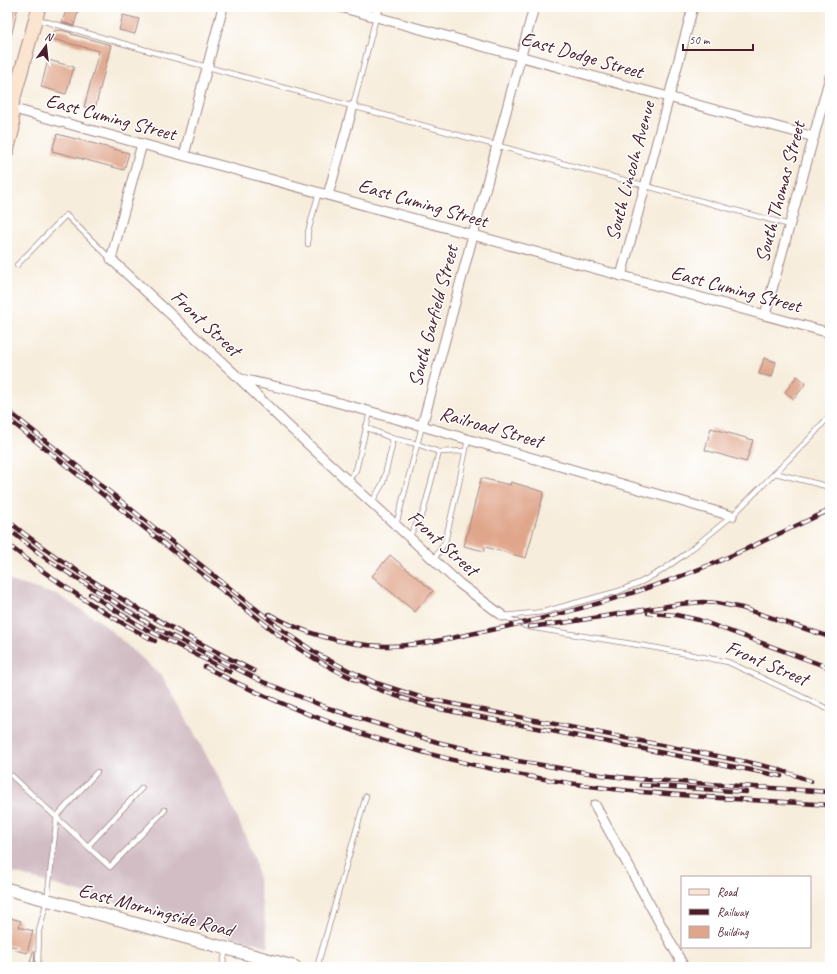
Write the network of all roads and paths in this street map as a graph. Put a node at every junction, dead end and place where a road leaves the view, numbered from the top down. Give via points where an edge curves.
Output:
1 (223, 7) edge
2 (340, 7) edge
3 (378, 7) edge
4 (534, 7) edge
5 (690, 8) edge
6 (37, 13) edge
7 (376, 17) junction
8 (521, 56) junction
9 (207, 66) junction
10 (830, 77) edge
11 (669, 98) junction
12 (353, 106) junction
13 (8, 110) edge
14 (814, 137) junction
15 (142, 144) junction
16 (497, 145) junction
17 (7, 151) edge
18 (184, 155) junction
19 (645, 187) junction
20 (319, 192) junction
21 (328, 195) junction
22 (790, 225) junction
23 (473, 236) junction
24 (308, 244) dead end
25 (111, 259) junction
26 (17, 265) dead end
27 (621, 276) junction
28 (765, 315) junction
29 (830, 333) edge
30 (239, 378) junction
31 (370, 412) junction
32 (830, 415) edge
33 (422, 426) junction
34 (366, 427) junction
35 (390, 438) junction
36 (468, 439) junction
37 (417, 444) junction
38 (465, 451) junction
39 (439, 452) junction
40 (775, 473) junction
41 (348, 481) junction
42 (830, 487) edge
43 (372, 502) junction
44 (732, 516) junction
45 (396, 525) junction
46 (409, 537) junction
47 (434, 560) junction
48 (503, 616) junction
49 (830, 710) edge
50 (97, 772) dead end
51 (12, 776) dead end
52 (142, 788) dead end
53 (366, 796) dead end
54 (595, 805) dead end
55 (165, 810) dead end
56 (57, 816) junction
57 (88, 846) junction
58 (7, 889) edge
59 (47, 900) junction
60 (226, 948) junction
61 (38, 967) edge
62 (222, 967) edge
63 (295, 967) edge
64 (317, 967) edge
65 (684, 967) edge

1 - 9 street
2 - 7 street, East Dodge Street
3 - 7 street
4 - 8 street, South Garfield Street
5 - 11 street, South Lincoln Avenue
6 - 9 lane
6 - 13 main road
7 - 8 street, East Dodge Street
7 - 12 lane
8 - 11 street, East Dodge Street
8 - 16 street, South Garfield Street
9 - 12 lane
9 - 18 street
10 - 14 street, South Thomas Street
11 - 14 street, East Dodge Street
11 - 19 street, South Lincoln Avenue
12 - 16 lane
12 - 21 street
13 - 15 street, East Cuming Street
13 - 17 main road via 13,128
14 - 22 street, South Thomas Street
15 - 18 street, East Cuming Street
15 - 25 street
16 - 19 lane
16 - 23 street, South Garfield Street
18 - 20 street, East Cuming Street
19 - 22 lane
19 - 27 street, South Lincoln Avenue
20 - 21 street, East Cuming Street
20 - 24 lane via 308,232
21 - 23 street, East Cuming Street
22 - 28 street, South Thomas Street
23 - 27 street, East Cuming Street
23 - 33 street, South Garfield Street
25 - 26 lane via 66,214
25 - 30 street, Front Street
27 - 28 street, East Cuming Street
28 - 29 street, East Cuming Street
30 - 31 street, Railroad Street
30 - 41 street, Front Street
31 - 33 street, Railroad Street
31 - 34 lane
32 - 40 lane
33 - 36 street, Railroad Street
33 - 37 lane
34 - 35 lane
34 - 41 lane via 356,470
35 - 37 lane
35 - 43 lane via 392,446 383,483
36 - 38 lane
36 - 44 street, Railroad Street
37 - 39 lane
37 - 45 lane
38 - 39 lane
38 - 47 lane via 445,542
39 - 46 lane via 422,512
40 - 42 lane
40 - 44 lane
41 - 43 street, Front Street
43 - 45 street, Front Street
44 - 48 lane via 661,572 641,582 619,591 543,612
45 - 46 street, Front Street
46 - 47 street, Front Street
47 - 48 street, Front Street via 475,596
48 - 49 lane, Front Street via 528,627 728,662
50 - 56 lane
51 - 56 lane
52 - 57 lane
53 - 64 lane
54 - 65 street
55 - 57 lane via 110,867
56 - 57 lane
56 - 59 lane
58 - 59 street, East Morningside Road
59 - 60 street, East Morningside Road
59 - 61 lane via 39,931
60 - 62 lane
60 - 63 street, East Morningside Road

